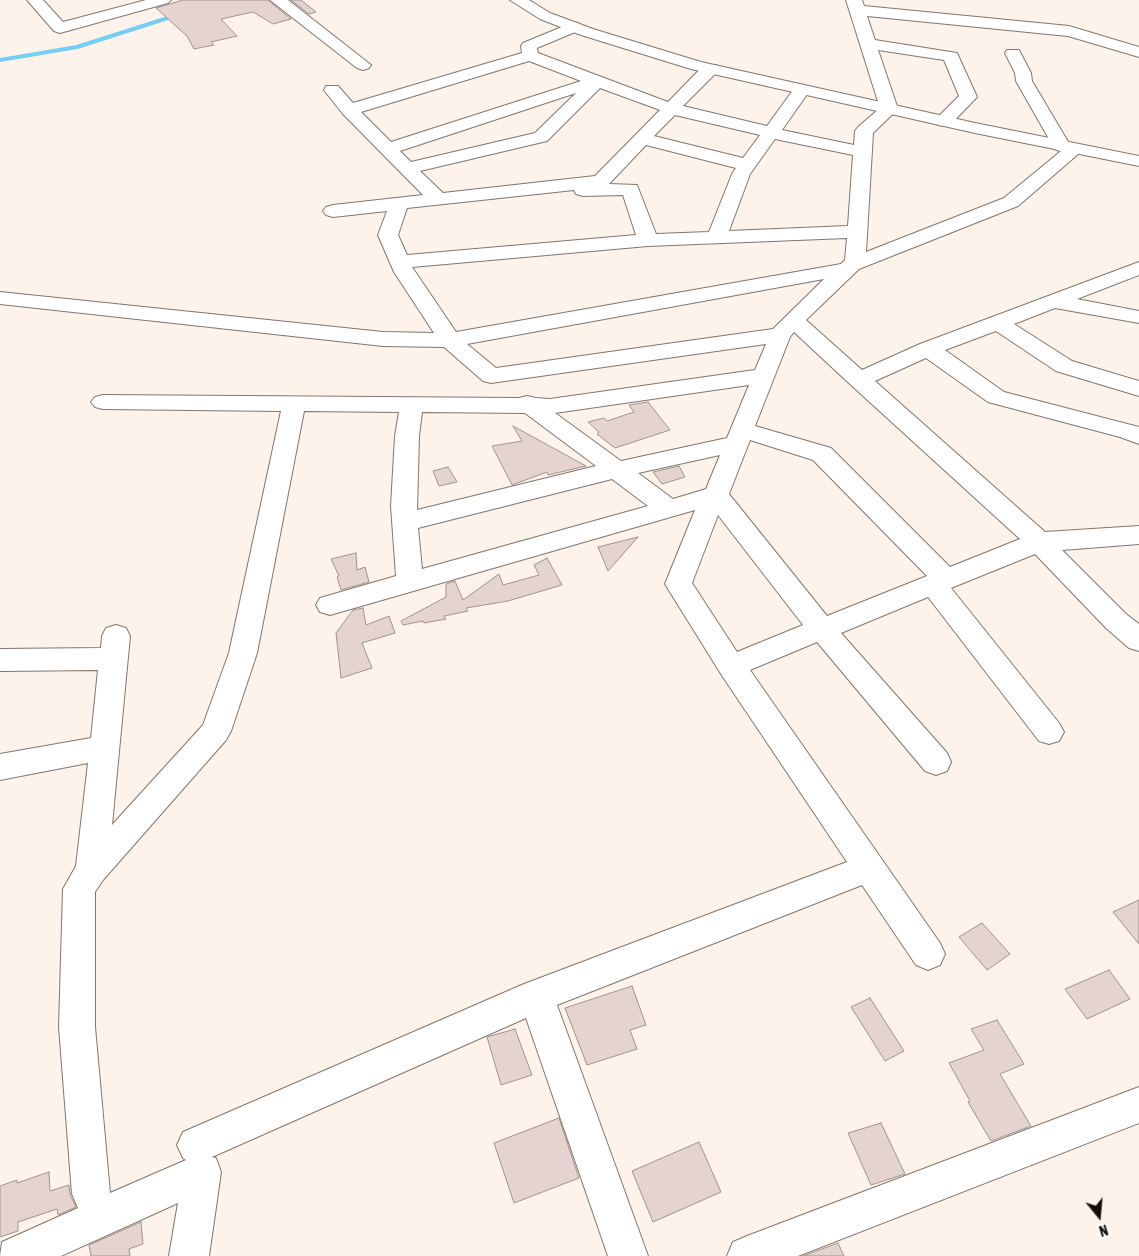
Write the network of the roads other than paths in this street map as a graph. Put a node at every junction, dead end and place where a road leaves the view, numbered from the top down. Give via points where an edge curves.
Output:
1 (34, 0) edge
2 (162, 0) edge
3 (278, 0) edge
4 (518, 0) edge
5 (856, 5) edge
6 (64, 10) dead end
7 (47, 14) junction
8 (574, 27) junction
9 (868, 44) junction
10 (1139, 52) edge
11 (1013, 53) dead end
12 (530, 56) junction
13 (363, 65) dead end
14 (710, 69) junction
15 (597, 81) junction
16 (332, 90) dead end
17 (802, 90) junction
18 (672, 109) junction
19 (889, 109) junction
20 (349, 110) junction
21 (944, 122) junction
22 (771, 133) junction
23 (643, 139) junction
24 (1069, 147) junction
25 (388, 149) junction
26 (863, 152) junction
27 (1139, 162) edge
28 (748, 165) junction
29 (407, 168) junction
30 (514, 191) junction
31 (438, 199) junction
32 (399, 203) junction
33 (333, 211) dead end
34 (858, 232) junction
35 (717, 237) junction
36 (648, 240) junction
37 (399, 262) junction
38 (850, 267) junction
39 (1139, 268) edge
40 (0, 298) edge
41 (1052, 301) junction
42 (1139, 317) edge
43 (997, 322) junction
44 (787, 328) junction
45 (450, 340) junction
46 (928, 349) junction
47 (491, 376) junction
48 (764, 376) junction
49 (859, 380) junction
50 (1139, 390) edge
51 (103, 402) dead end
52 (294, 404) junction
53 (412, 405) junction
54 (531, 406) junction
55 (1139, 436) edge
56 (739, 437) junction
57 (615, 470) junction
58 (716, 495) junction
59 (668, 508) junction
60 (405, 522) junction
61 (1139, 535) edge
62 (1039, 542) junction
63 (410, 582) junction
64 (939, 582) junction
65 (330, 605) dead end
66 (822, 629) junction
67 (1139, 640) edge
68 (0, 660) edge
69 (731, 666) junction
70 (1049, 732) dead end
71 (104, 748) junction
72 (936, 762) dead end
73 (0, 767) edge
74 (869, 868) junction
75 (92, 870) junction
76 (928, 954) dead end
77 (536, 996) junction
78 (1139, 1105) edge
79 (196, 1144) dead end
80 (91, 1194) dead end
81 (16, 1256) edge
82 (189, 1256) edge
83 (628, 1256) edge
84 (747, 1256) edge

1 - 7 street
2 - 7 street via 60,28
3 - 13 street
4 - 8 street via 545,16
5 - 9 street
5 - 10 street via 1069,31
6 - 7 street
8 - 12 street via 529,46
8 - 14 street
9 - 19 street
9 - 21 street via 952,56 968,97
11 - 24 street via 1024,81
12 - 15 street
12 - 20 street
14 - 17 street
14 - 18 street
15 - 18 street
15 - 25 street
15 - 29 street via 541,136
16 - 20 street
17 - 19 street
17 - 22 street
18 - 22 street
18 - 23 street
19 - 21 street
19 - 26 street via 864,131
20 - 25 street
21 - 24 street
22 - 26 street
22 - 28 street
23 - 28 street
23 - 30 street via 602,181
24 - 27 street
24 - 38 street via 1011,202
25 - 29 street
26 - 34 street
28 - 35 street via 741,174
29 - 31 street
30 - 31 street
30 - 36 street via 630,190
31 - 32 street
32 - 33 street
32 - 37 street via 388,235
34 - 35 street
34 - 38 street via 855,262
35 - 36 street
36 - 37 street
37 - 45 street
38 - 44 street
38 - 45 street
39 - 41 street
40 - 45 street via 383,339
41 - 42 street
41 - 43 street
43 - 46 street
43 - 50 street via 1064,366
44 - 47 street
44 - 48 street
44 - 49 street
45 - 47 street
46 - 49 street
46 - 55 street via 996,396
47 - 54 street
48 - 54 street
48 - 56 street
49 - 62 street
51 - 52 street
52 - 53 street
52 - 75 street via 243,653 216,731
53 - 54 street
53 - 60 street via 407,436
54 - 57 street
56 - 57 street
56 - 58 street
56 - 64 street via 822,454
57 - 59 street
57 - 60 street
58 - 59 street
58 - 66 street
58 - 69 street via 703,518 678,584
59 - 63 street
60 - 63 street
61 - 62 street
62 - 64 street
62 - 67 street via 1116,621
63 - 65 street
64 - 66 street
64 - 70 street
66 - 69 street
66 - 72 street
68 - 71 street via 114,647
69 - 74 street
71 - 73 street
71 - 75 street
74 - 76 street
74 - 77 street
75 - 80 street via 79,889 77,1027
77 - 79 street
77 - 83 street
78 - 84 street
81 - 82 street via 202,1172

